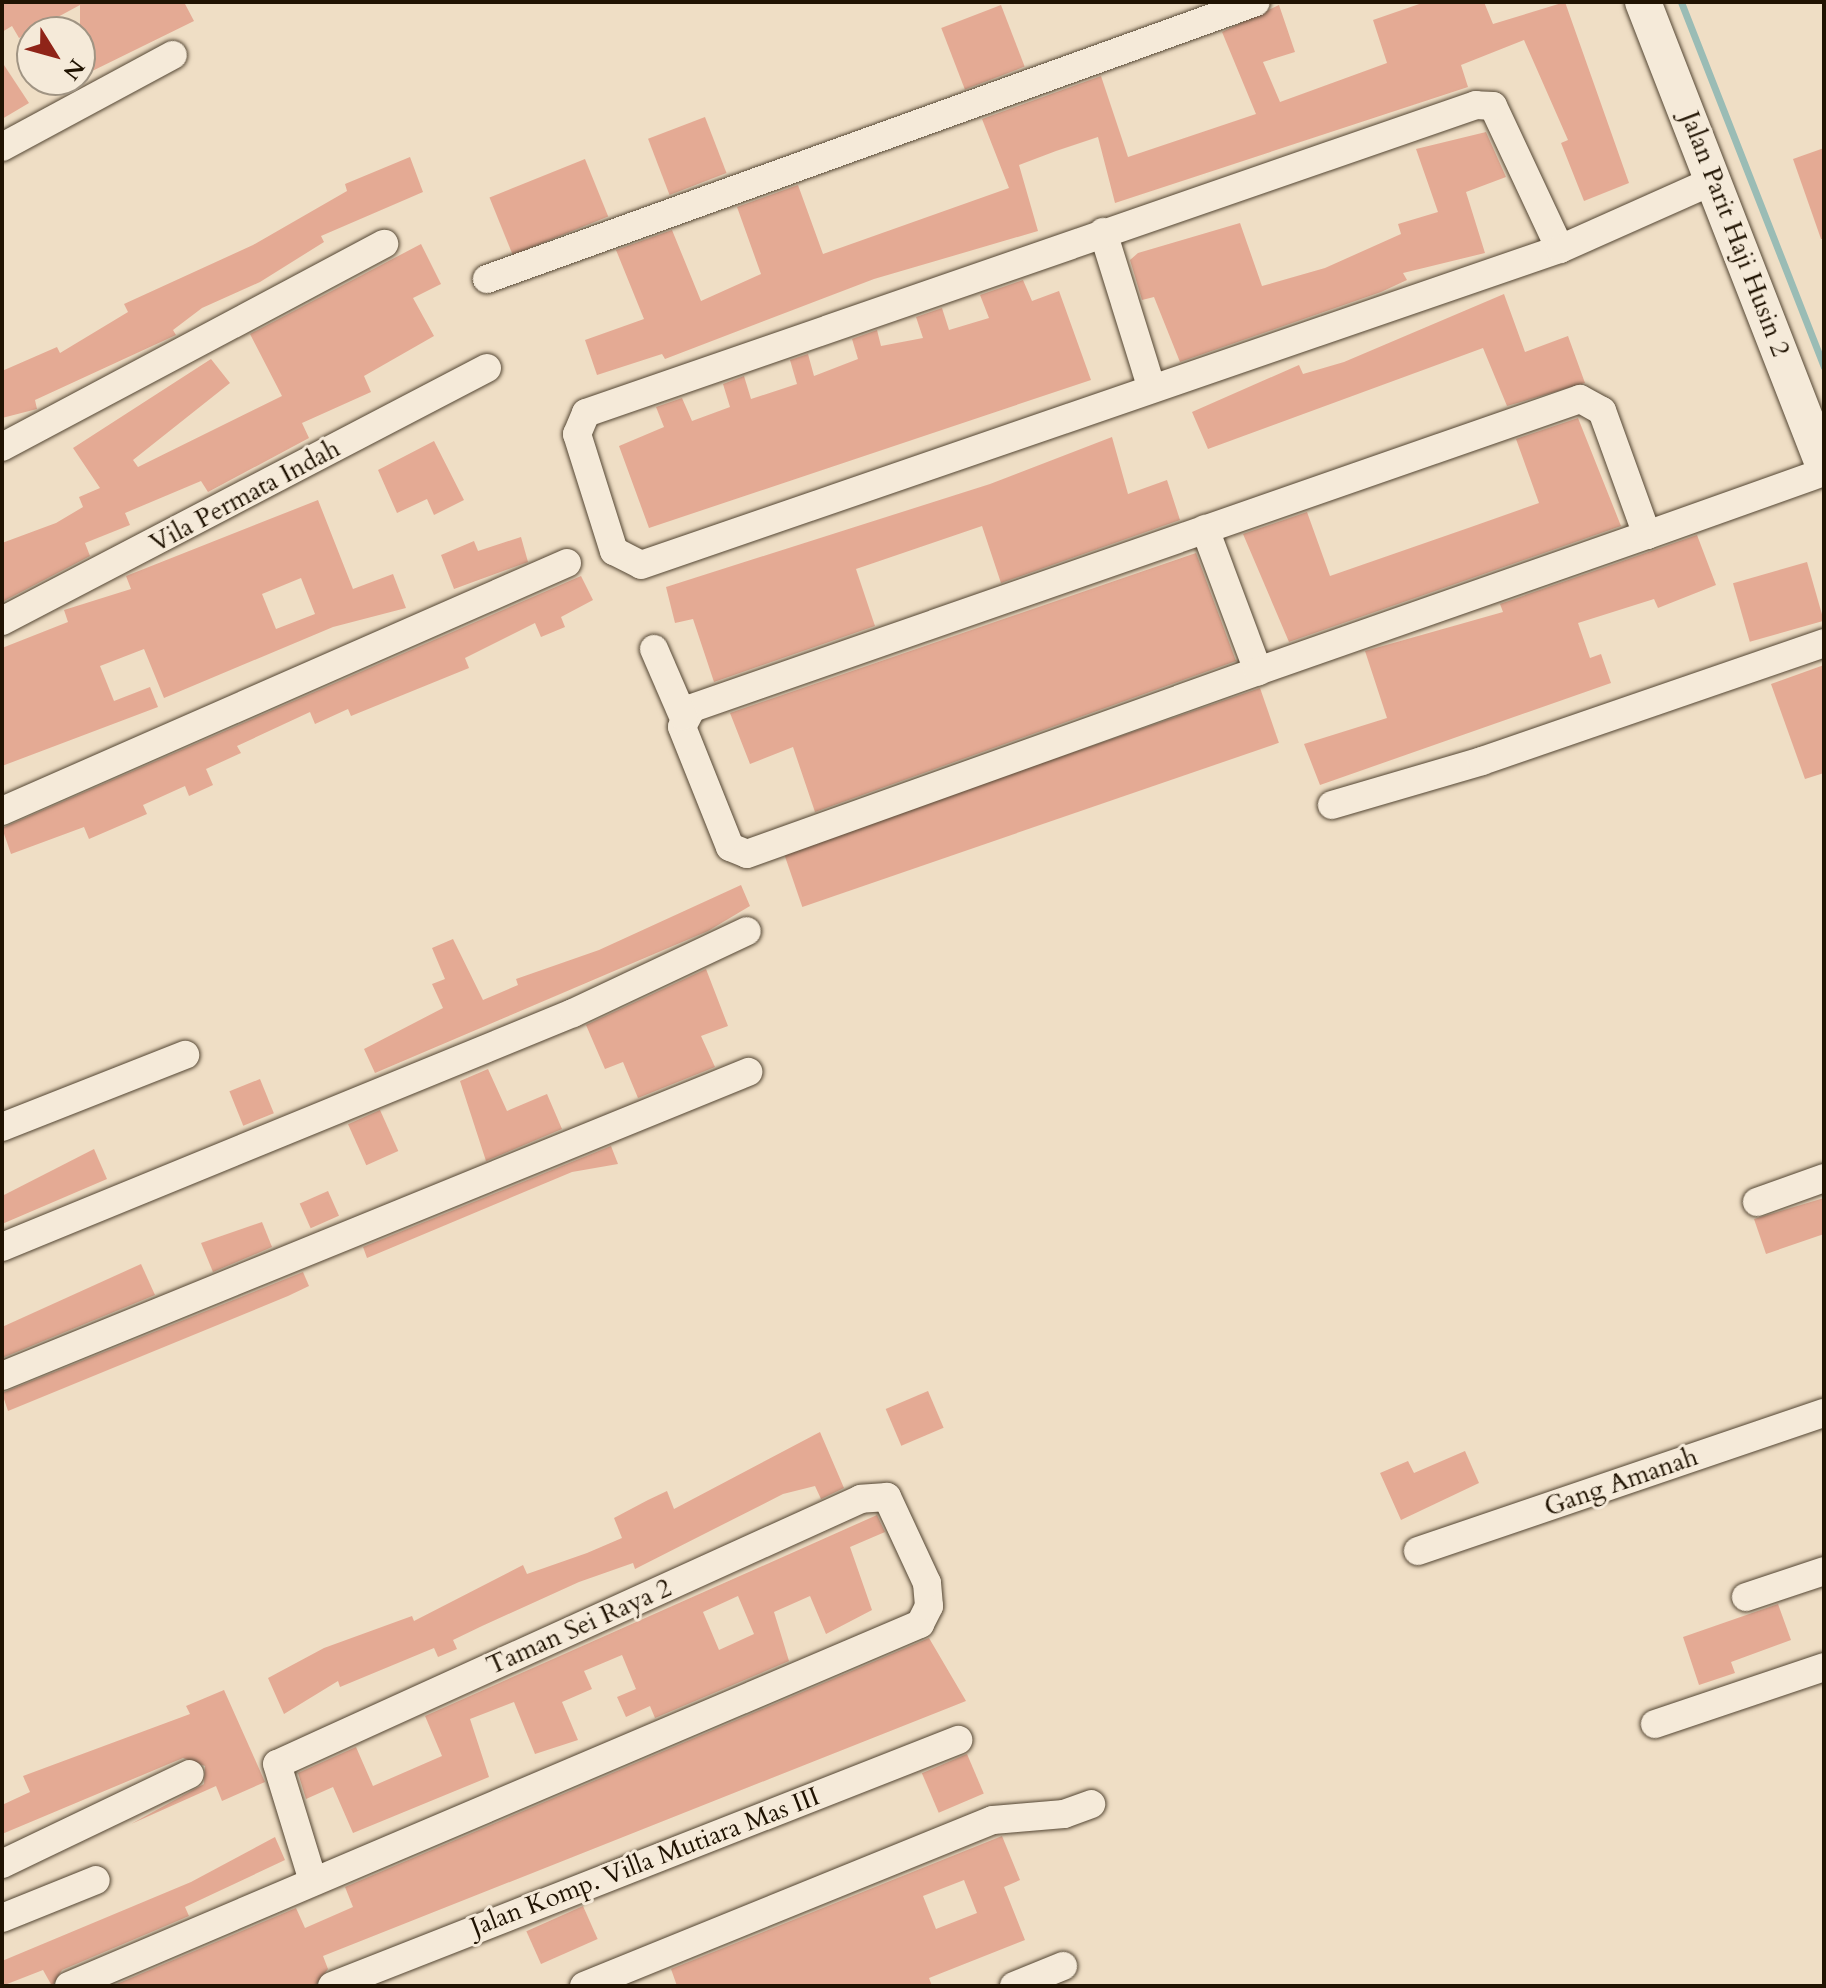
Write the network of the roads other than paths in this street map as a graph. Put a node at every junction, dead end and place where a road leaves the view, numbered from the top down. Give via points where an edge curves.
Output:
1 (1256, 2) edge
2 (1643, 2) edge
3 (173, 55) dead end
4 (2, 147) edge
5 (1715, 180) junction
6 (1103, 232) junction
7 (384, 244) dead end
8 (1560, 249) junction
9 (487, 279) dead end
10 (487, 368) dead end
11 (1152, 389) junction
12 (2, 447) edge
13 (1824, 470) edge
14 (1205, 529) junction
15 (1647, 535) junction
16 (567, 563) dead end
17 (2, 621) edge
18 (1824, 643) edge
19 (654, 649) dead end
20 (1258, 671) junction
21 (683, 716) junction
22 (1332, 805) dead end
23 (2, 811) edge
24 (747, 931) dead end
25 (185, 1055) dead end
26 (748, 1072) dead end
27 (2, 1127) edge
28 (1824, 1178) edge
29 (1757, 1202) dead end
30 (2, 1247) edge
31 (2, 1376) edge
32 (1824, 1413) edge
33 (1418, 1551) dead end
34 (1824, 1571) edge
35 (1746, 1597) dead end
36 (1824, 1667) edge
37 (1655, 1724) dead end
38 (958, 1740) dead end
39 (190, 1774) dead end
40 (1091, 1804) dead end
41 (2, 1864) edge
42 (96, 1880) dead end
43 (313, 1881) junction
44 (2, 1918) edge
45 (1063, 1966) dead end
46 (69, 1986) edge
47 (332, 1986) edge
48 (584, 1986) edge
49 (1014, 1986) edge

1 - 9 street
2 - 5 street, Jalan Parit Haji Husin 2
3 - 4 street
5 - 8 street
5 - 13 street, Jalan Parit Haji Husin 2
6 - 8 street via 1485,104 1493,106
6 - 11 street
6 - 11 street via 580,417 577,434 614,551 641,565
7 - 12 street
8 - 11 street
10 - 17 street, Vila Permata Indah
13 - 15 street
14 - 15 street via 1580,399 1602,411
14 - 20 street
14 - 21 street
15 - 20 street
16 - 23 street
18 - 22 street
19 - 21 street
20 - 21 street via 747,854 730,847
24 - 30 street via 573,1013
25 - 27 street
26 - 31 street
28 - 29 street
32 - 33 street, Gang Amanah
34 - 35 street
36 - 37 street
38 - 47 street, Jalan Komp. Villa Mutiara Mas III
39 - 41 street
40 - 48 street via 1064,1814 993,1820
42 - 44 street
43 - 43 street, Taman Sei Raya 2 via 924,1615 927,1583 887,1497 846,1505 282,1761 274,1771
43 - 46 street, Taman Sei Raya 2
45 - 49 street

